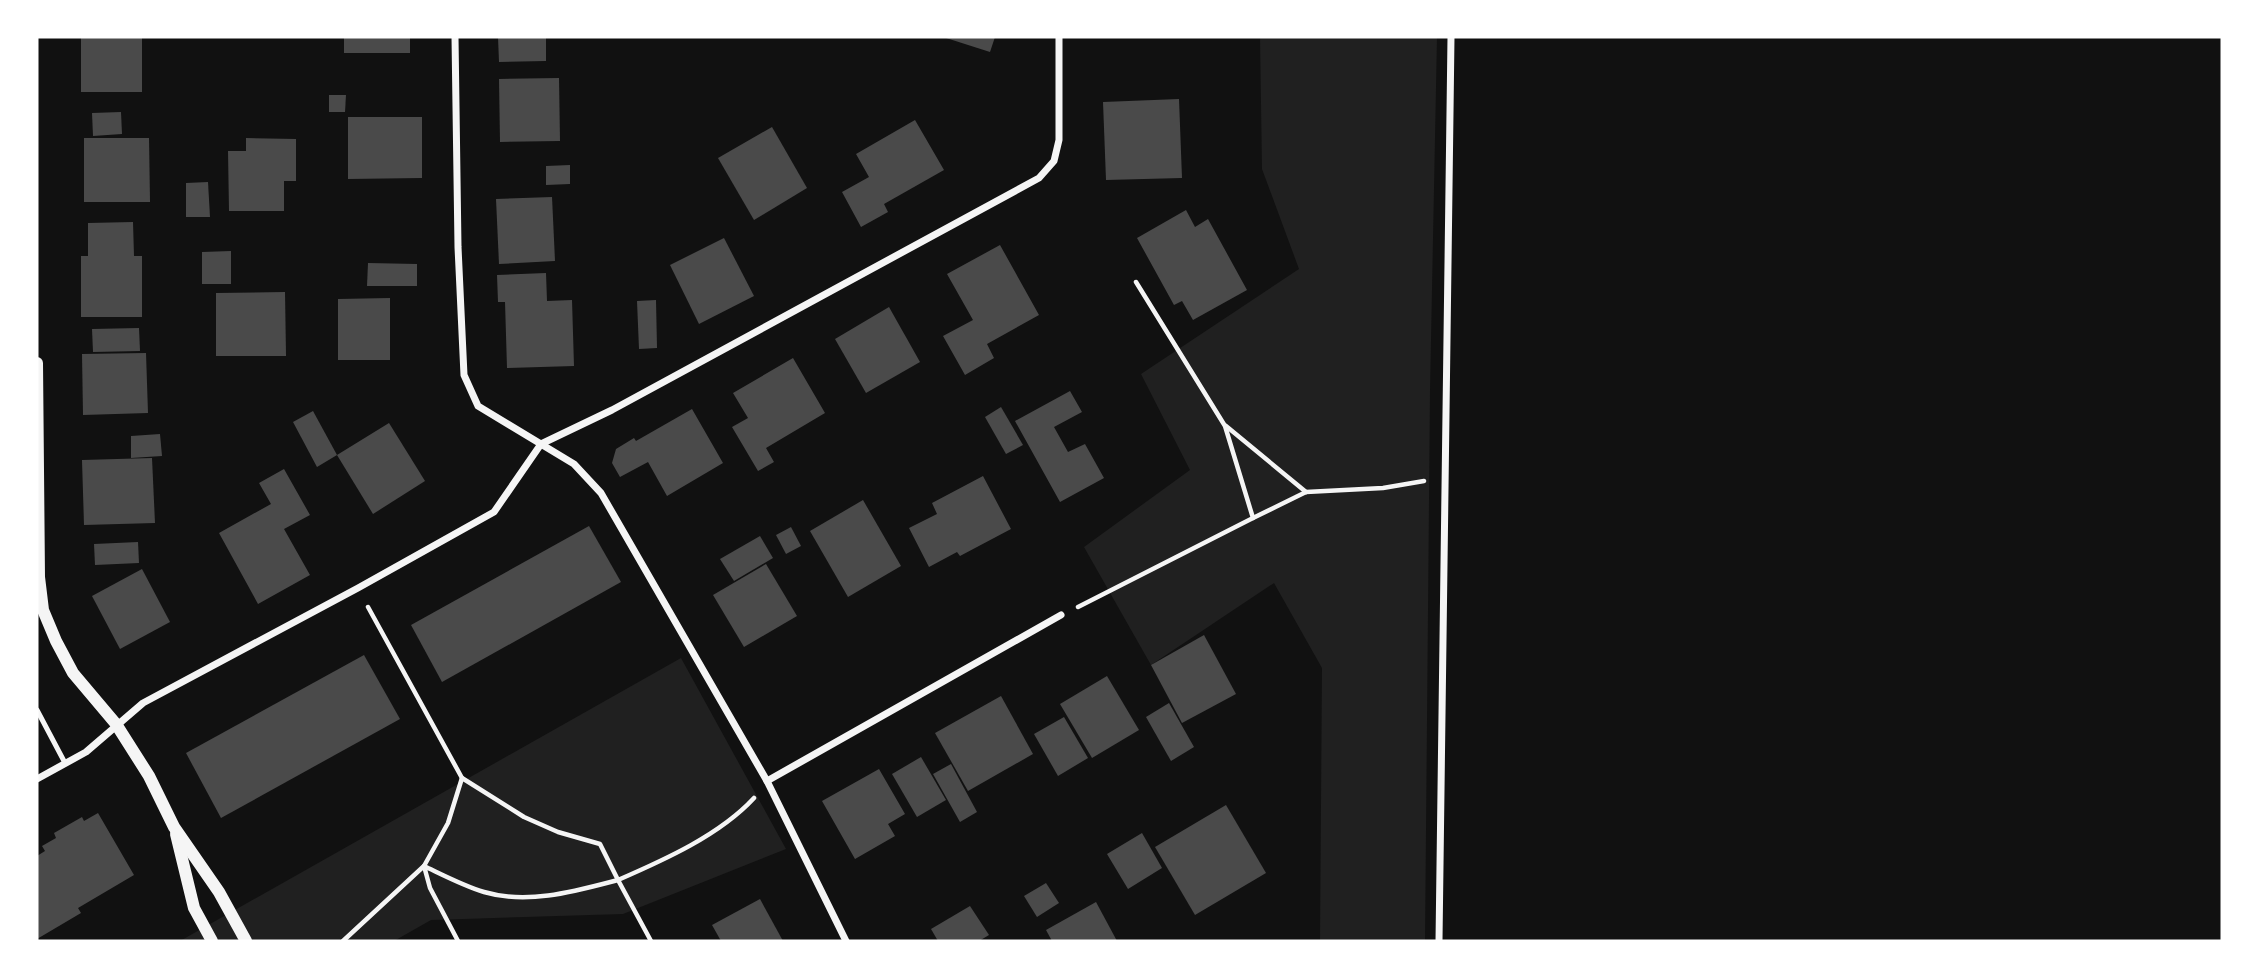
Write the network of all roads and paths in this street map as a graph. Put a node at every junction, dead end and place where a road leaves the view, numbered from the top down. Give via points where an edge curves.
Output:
1 (456, 37) edge
2 (1059, 37) edge
3 (1451, 37) edge
4 (1136, 282) dead end
5 (37, 363) edge
6 (1225, 426) junction
7 (541, 444) junction
8 (1447, 477) junction
9 (1306, 492) junction
10 (1253, 518) junction
11 (38, 577) edge
12 (358, 588) junction
13 (1061, 615) joint
14 (37, 710) edge
15 (116, 724) junction
16 (65, 763) junction
17 (462, 778) junction
18 (37, 779) edge
19 (767, 781) junction
20 (174, 827) junction
21 (424, 866) junction
22 (618, 880) junction
23 (212, 941) edge
24 (246, 941) edge
25 (343, 941) edge
26 (458, 941) edge
27 (652, 941) edge
28 (846, 941) edge
29 (1439, 941) edge

1 - 7 street via 464,375 478,406
2 - 7 street via 1059,140 1054,161 1038,178 612,410
3 - 8 street
4 - 6 path
5 - 11 street
6 - 9 path
6 - 10 path
7 - 12 street via 494,512
7 - 19 street via 574,464 601,493
8 - 9 path via 1383,488
8 - 29 street
9 - 10 path
10 - 13 path
11 - 15 street via 43,610 56,641 73,673
12 - 15 street via 142,702
12 - 17 path
13 - 19 street
14 - 16 lane
15 - 16 street
15 - 20 street
16 - 18 street
17 - 21 path via 448,823
17 - 22 path via 524,817 600,844
19 - 22 path via 726,823 660,862
19 - 28 street
20 - 23 street via 194,908
20 - 24 street
21 - 22 path via 485,892 529,897
21 - 25 path
21 - 26 path via 430,888
22 - 27 path

